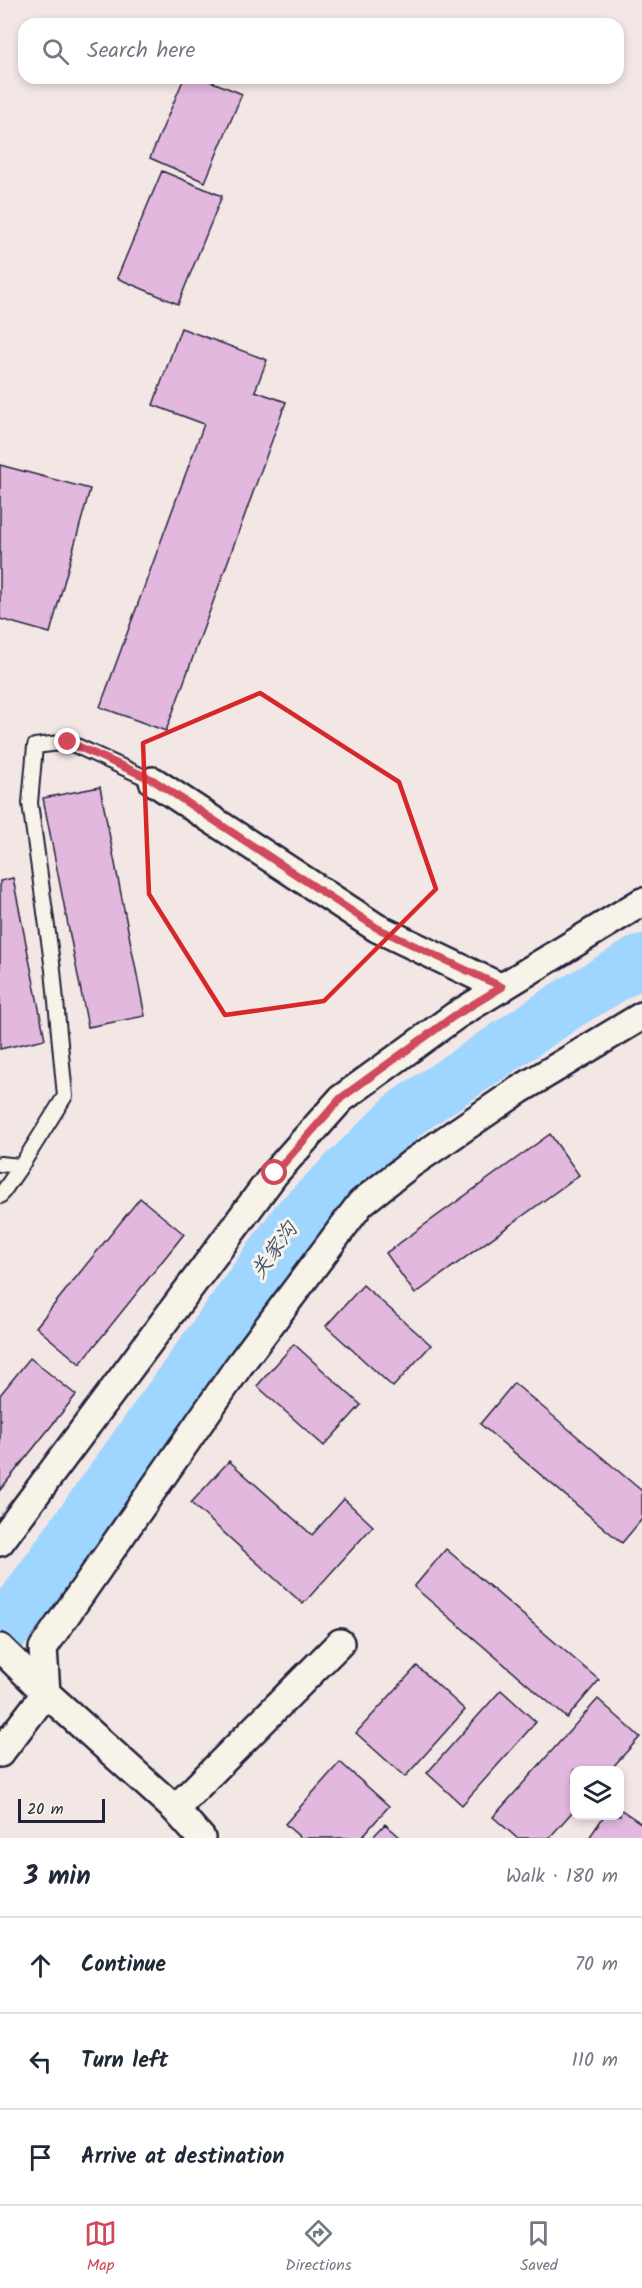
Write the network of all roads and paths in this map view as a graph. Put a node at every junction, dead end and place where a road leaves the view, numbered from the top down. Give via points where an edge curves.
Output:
1 (153, 780) joint
2 (642, 902) edge
3 (502, 987) junction
4 (642, 1016) edge
5 (0, 1164) edge
6 (21, 1166) junction
7 (0, 1196) edge
8 (0, 1542) edge
9 (340, 1643) dead end
10 (8, 1656) edge
11 (46, 1693) junction
12 (0, 1753) edge
13 (175, 1809) junction
14 (201, 1838) edge

1 - 3 street via 377,928
1 - 6 lane via 68,742 35,746 30,803 53,970 65,1096
2 - 3 street
3 - 8 street via 454,1016 341,1098 275,1173
4 - 11 street via 519,1089 412,1162 361,1203 238,1367 43,1648
5 - 6 lane
6 - 7 lane
9 - 13 street
10 - 11 street
11 - 12 street
11 - 13 street
13 - 14 street

